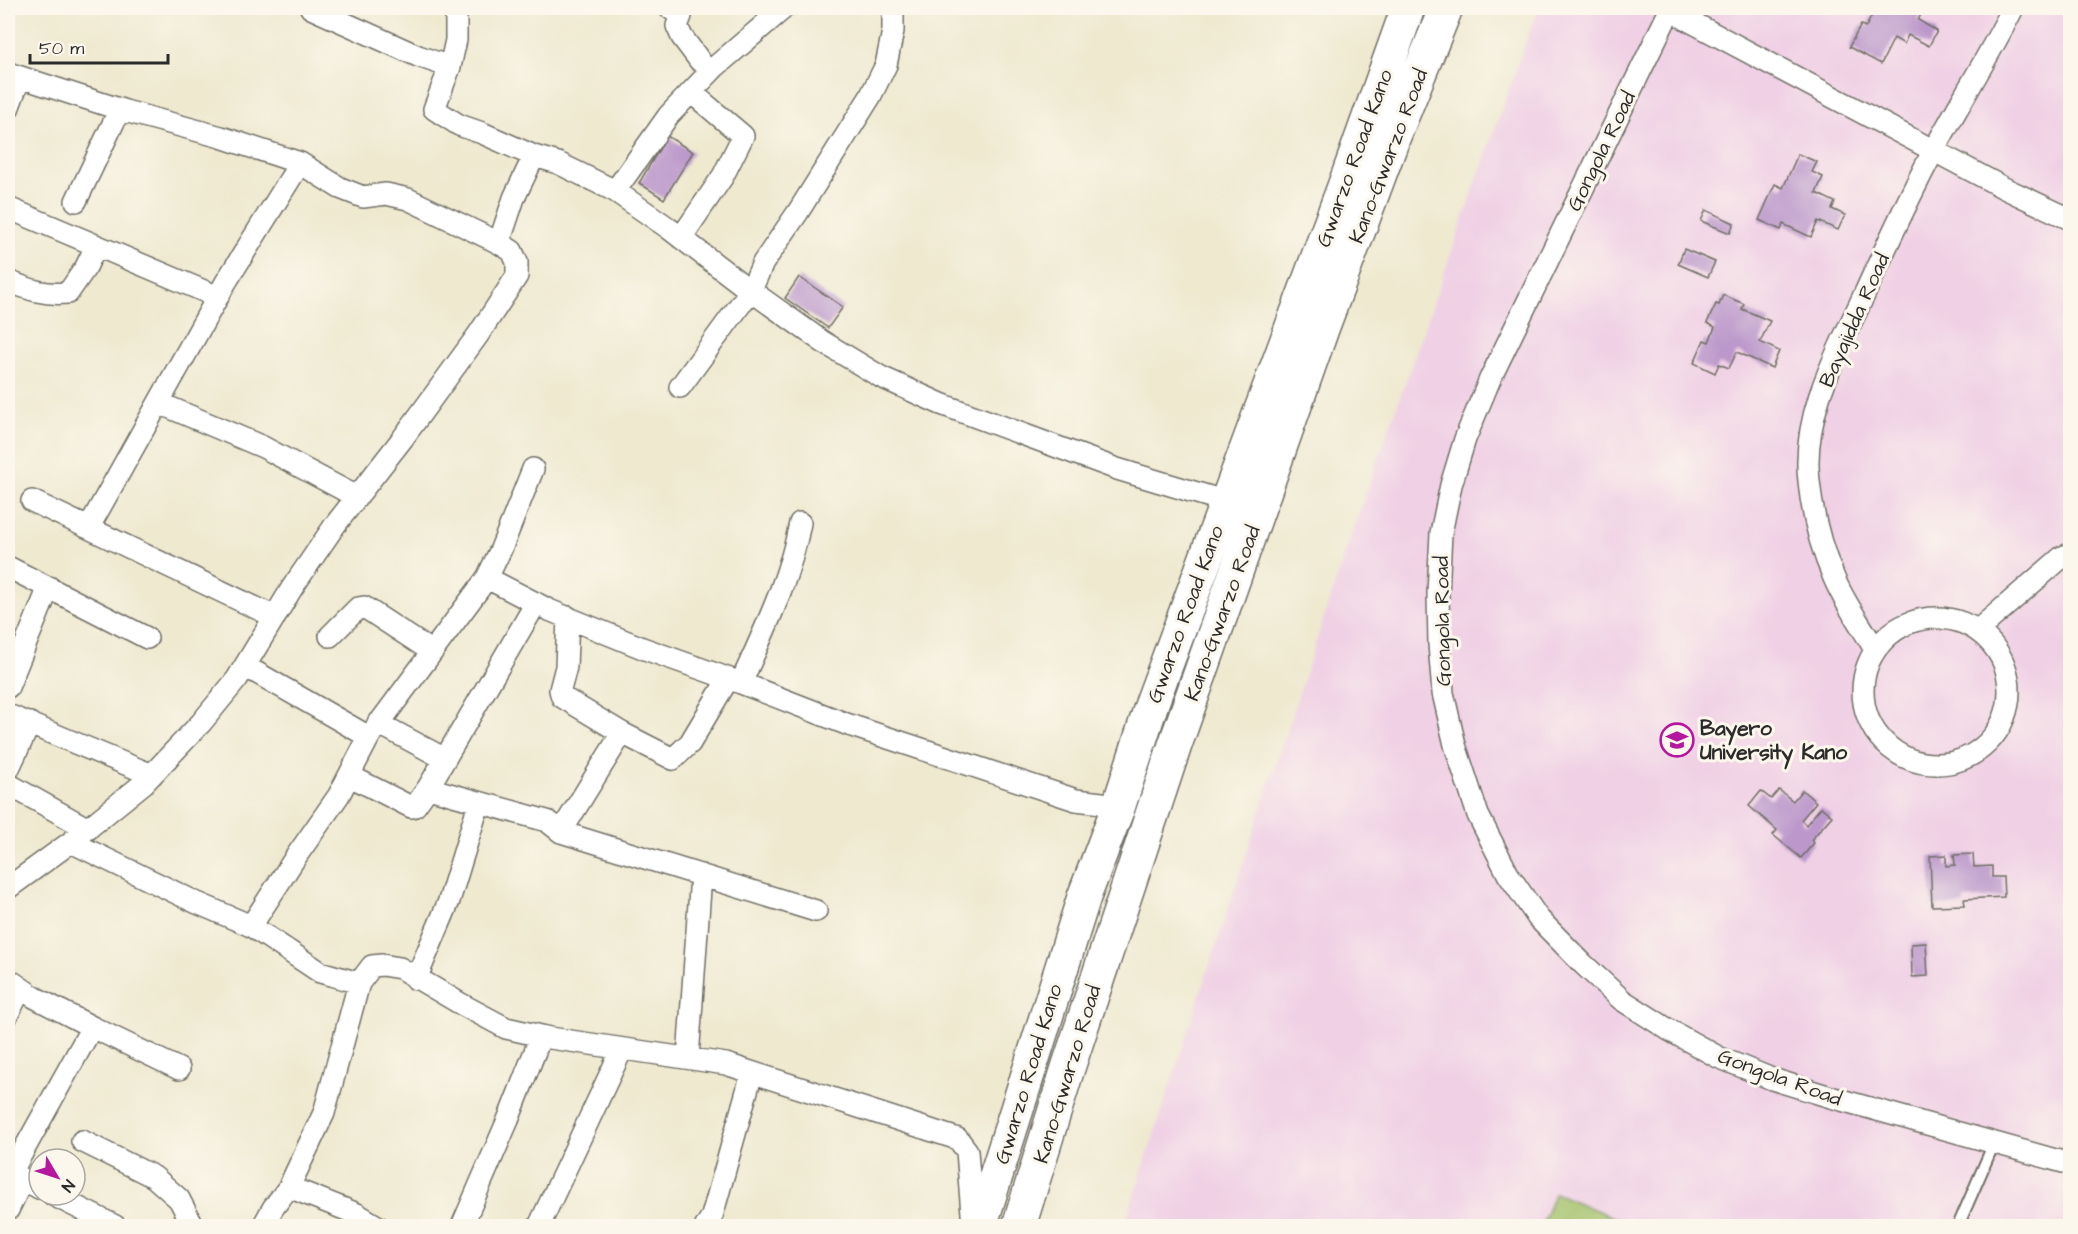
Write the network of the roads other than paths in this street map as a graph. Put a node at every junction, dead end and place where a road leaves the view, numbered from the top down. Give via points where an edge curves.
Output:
1 (311, 8) edge
2 (456, 8) edge
3 (670, 8) edge
4 (784, 8) edge
5 (893, 8) edge
6 (1408, 8) edge
7 (1446, 8) edge
8 (2013, 8) edge
9 (1670, 9) edge
10 (700, 61) dead end
11 (450, 67) junction
12 (14, 75) edge
13 (692, 92) junction
14 (8, 109) edge
15 (120, 109) junction
16 (1934, 150) junction
17 (534, 156) junction
18 (300, 163) junction
19 (615, 191) junction
20 (76, 201) dead end
21 (8, 208) edge
22 (2070, 219) edge
23 (681, 238) junction
24 (499, 243) junction
25 (96, 246) junction
26 (8, 281) edge
27 (751, 290) junction
28 (218, 297) junction
29 (680, 387) dead end
30 (159, 403) junction
31 (532, 469) dead end
32 (357, 497) junction
33 (32, 501) dead end
34 (1227, 502) junction
35 (800, 523) dead end
36 (88, 527) junction
37 (2070, 554) edge
38 (8, 567) edge
39 (487, 578) junction
40 (49, 587) junction
41 (536, 603) junction
42 (275, 617) junction
43 (568, 617) junction
44 (1978, 630) junction
45 (330, 636) dead end
46 (147, 638) dead end
47 (1874, 648) junction
48 (431, 651) junction
49 (245, 666) junction
50 (735, 681) junction
51 (8, 687) edge
52 (8, 714) edge
53 (30, 723) junction
54 (374, 730) junction
55 (622, 733) junction
56 (445, 759) junction
57 (8, 770) edge
58 (152, 775) junction
59 (350, 776) junction
60 (8, 784) edge
61 (428, 788) junction
62 (479, 803) junction
63 (1119, 805) junction
64 (88, 829) junction
65 (561, 832) junction
66 (71, 842) junction
67 (701, 875) junction
68 (8, 888) edge
69 (816, 911) dead end
70 (251, 926) junction
71 (416, 979) junction
72 (359, 983) junction
73 (14, 984) edge
74 (8, 1014) edge
75 (92, 1027) junction
76 (541, 1036) junction
77 (622, 1049) junction
78 (688, 1059) junction
79 (179, 1069) dead end
80 (752, 1073) junction
81 (82, 1141) dead end
82 (1994, 1143) junction
83 (2070, 1164) edge
84 (20, 1178) edge
85 (289, 1187) junction
86 (76, 1207) edge
87 (8, 1210) edge
88 (115, 1227) edge
89 (193, 1227) edge
90 (263, 1227) edge
91 (377, 1227) edge
92 (462, 1227) edge
93 (539, 1227) edge
94 (706, 1227) edge
95 (973, 1227) edge
96 (980, 1227) edge
97 (1019, 1227) edge
98 (1959, 1227) edge

1 - 11 street
2 - 11 street via 456,40
3 - 10 street via 681,16 677,26
4 - 13 street
5 - 27 street via 886,64 875,86 763,263
6 - 34 main road, Gwarzo Road Kano
7 - 97 main road, Kano-Gwarzo Road via 1326,319 1174,745
8 - 16 street, Bayajidda Road
9 - 16 street
9 - 82 street, Gongola Road via 1496,369 1465,439 1451,485 1441,533 1438,594 1443,693 1455,745 1478,815 1508,874 1538,918 1622,1000 1718,1057 1772,1079
11 - 17 street via 434,109 459,126
12 - 14 street
12 - 15 street
13 - 19 street via 669,116
13 - 23 street via 743,136 723,176
15 - 18 street
15 - 20 street
16 - 22 street
16 - 47 street, Bayajidda Road via 1829,372 1814,412 1809,442 1808,479 1834,579
17 - 19 street via 558,163
17 - 24 street
18 - 24 street via 340,188 363,197 386,194 408,200
18 - 28 street
19 - 23 street
21 - 25 street
23 - 27 street
24 - 32 street via 512,251 517,276 478,335
25 - 26 street via 68,293 49,294
25 - 28 street
27 - 29 street
27 - 34 street via 823,342 908,390 1117,469
28 - 30 street
30 - 32 street via 263,447
30 - 36 street
31 - 39 street
32 - 42 street
33 - 36 street
34 - 63 main road, Gwarzo Road Kano via 1153,700
35 - 50 street via 771,615
36 - 42 street
37 - 44 street
38 - 40 street
39 - 41 street
39 - 48 street
40 - 46 street
40 - 51 street
41 - 43 street
41 - 56 street
42 - 49 street
43 - 50 street
43 - 55 street via 562,697
44 - 47 street via 1957,620 1934,617 1911,622
44 - 47 street via 1996,647 2007,669 2010,693 2006,717 1993,739 1974,755 1951,764 1926,765 1903,757 1883,742 1869,722 1863,698 1865,673
45 - 48 street via 358,608 364,607
48 - 54 street
49 - 54 street
49 - 58 street via 201,723
50 - 55 street via 690,743 673,759
50 - 63 street via 849,725 1076,800
52 - 53 street
53 - 57 street
53 - 58 street
54 - 56 street
54 - 59 street
55 - 65 street
56 - 61 street
58 - 64 street
59 - 61 street via 411,807
59 - 70 street
60 - 64 street
61 - 62 street
62 - 65 street via 547,822
62 - 71 street via 449,901
63 - 96 main road, Gwarzo Road Kano via 1077,918
64 - 66 street
65 - 67 street
66 - 68 street
66 - 70 street
67 - 69 street
67 - 78 street
70 - 72 street via 320,972
71 - 72 street via 400,968 382,965 372,966
71 - 76 street via 506,1028
72 - 85 street via 324,1113
73 - 74 street
73 - 75 street
75 - 79 street
75 - 84 street
76 - 77 street
76 - 92 street
77 - 78 street
77 - 93 street
78 - 80 street via 726,1064
80 - 94 street
80 - 95 street via 958,1139 967,1151
81 - 89 street via 154,1177 179,1199
82 - 83 street, Gongola Road
82 - 98 lane
84 - 87 street
85 - 90 street
85 - 91 street via 357,1214
86 - 88 street

